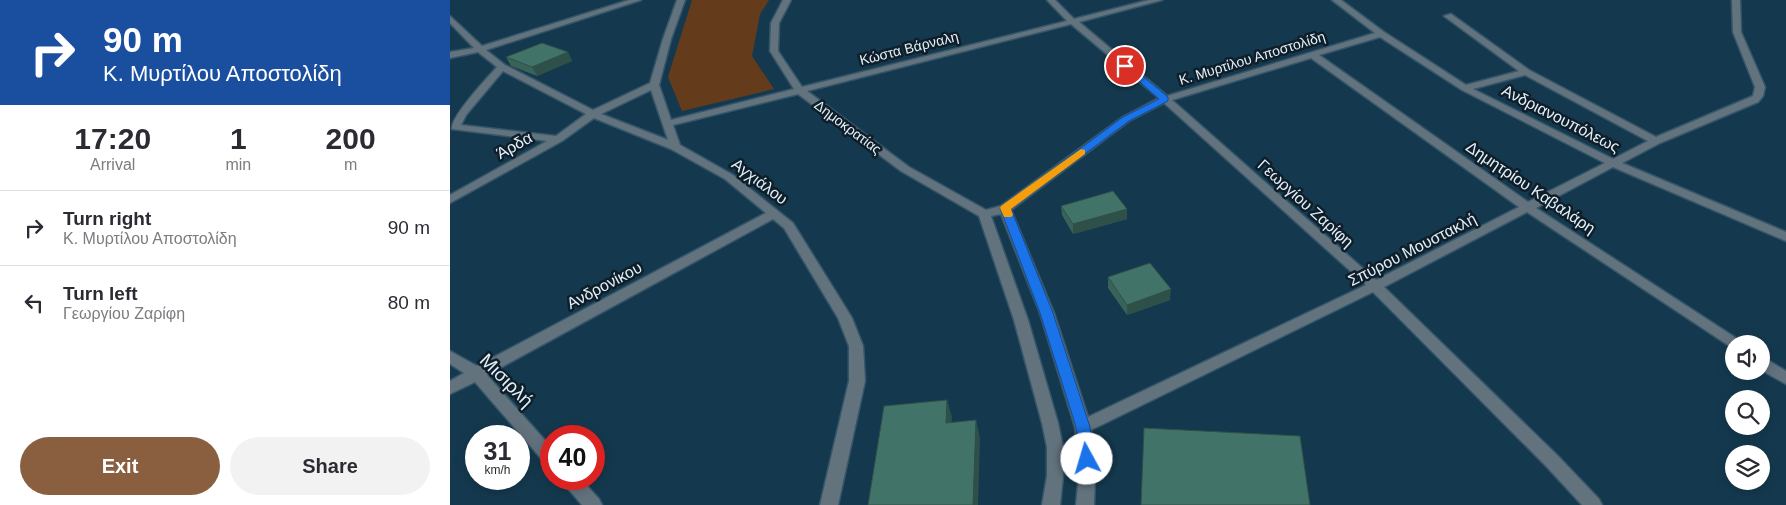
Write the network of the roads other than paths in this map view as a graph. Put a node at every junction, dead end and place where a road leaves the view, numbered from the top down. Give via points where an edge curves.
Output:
1 (637, 0) edge
2 (681, 0) edge
3 (787, 0) edge
4 (1051, 0) edge
5 (1158, 0) edge
6 (1336, 0) edge
7 (1736, 0) edge
8 (1448, 16) dead end
9 (450, 18) edge
10 (1072, 21) junction
11 (1381, 34) junction
12 (480, 49) junction
13 (1311, 54) junction
14 (450, 55) edge
15 (502, 67) junction
16 (1526, 72) junction
17 (654, 85) junction
18 (1465, 88) junction
19 (799, 90) junction
20 (1165, 99) junction
21 (593, 114) junction
22 (666, 124) junction
23 (453, 128) edge
24 (558, 139) junction
25 (1656, 141) junction
26 (675, 147) junction
27 (1615, 164) junction
28 (450, 200) edge
29 (1005, 208) junction
30 (1528, 208) junction
31 (774, 213) junction
32 (984, 214) junction
33 (1786, 237) edge
34 (1375, 286) junction
35 (1725, 338) edge
36 (450, 357) edge
37 (1770, 368) edge
38 (476, 373) junction
39 (1786, 378) edge
40 (450, 388) edge
41 (1083, 427) junction
42 (540, 446) edge
43 (580, 490) edge
44 (593, 505) edge
45 (829, 505) edge
46 (1051, 505) edge
47 (1084, 505) edge
48 (1593, 505) edge

1 - 12 street
2 - 17 street
3 - 19 street, Δημοκρατίας via 775,23 774,51
4 - 10 street, Γεωργίου Ζαρίφη
5 - 10 street, Κώστα Βάρναλη
6 - 11 street, Ανδριανουπόλεως
7 - 25 street, Σπύρου Μουστακλή via 1737,32 1760,87 1758,96
8 - 16 street
9 - 12 street, Αγχιάλου
10 - 19 street, Κώστα Βάρναλη
10 - 20 street, Γεωργίου Ζαρίφη
11 - 13 street, Κ. Μυρτίλου Αποστολίδη
11 - 18 street, Ανδριανουπόλεως
12 - 14 street
12 - 15 street, Αγχιάλου
13 - 20 street, Κ. Μυρτίλου Αποστολίδη
13 - 30 street, Δημητρίου Καβαλάρη
15 - 21 street, Αγχιάλου
15 - 23 street
16 - 18 street
16 - 25 street
17 - 21 street, Άρδα
17 - 22 street
18 - 27 street, Ανδριανουπόλεως
19 - 22 street, Κώστα Βάρναλη
19 - 32 street, Δημοκρατίας via 898,164
20 - 29 street, Κ. Μυρτίλου Αποστολίδη via 1126,119
20 - 34 street, Γεωργίου Ζαρίφη
21 - 24 street, Άρδα
21 - 26 street, Αγχιάλου
22 - 26 street
23 - 24 street
24 - 28 street, Άρδα
25 - 27 street, Σπύρου Μουστακλή
26 - 31 street, Αγχιάλου via 729,177
27 - 30 street, Σπύρου Μουστακλή
27 - 33 street, Ανδριανουπόλεως
29 - 32 street, Κ. Μυρτίλου Αποστολίδη
29 - 41 street via 1047,313
30 - 34 street, Σπύρου Μουστακλή
30 - 35 street, Δημητρίου Καβαλάρη
31 - 38 street, Ανδρονίκου
31 - 45 street, Αγχιάλου via 789,226 845,318 856,346 857,381
32 - 46 street via 1021,320 1050,425 1055,447
34 - 41 street, Σπύρου Μουστακλή
34 - 48 street, Γεωργίου Ζαρίφη
36 - 38 street, Μισιρλή
37 - 39 street
38 - 40 street, Ανδρονίκου
38 - 42 street, Μισιρλή
41 - 47 street via 1088,474
43 - 44 street

